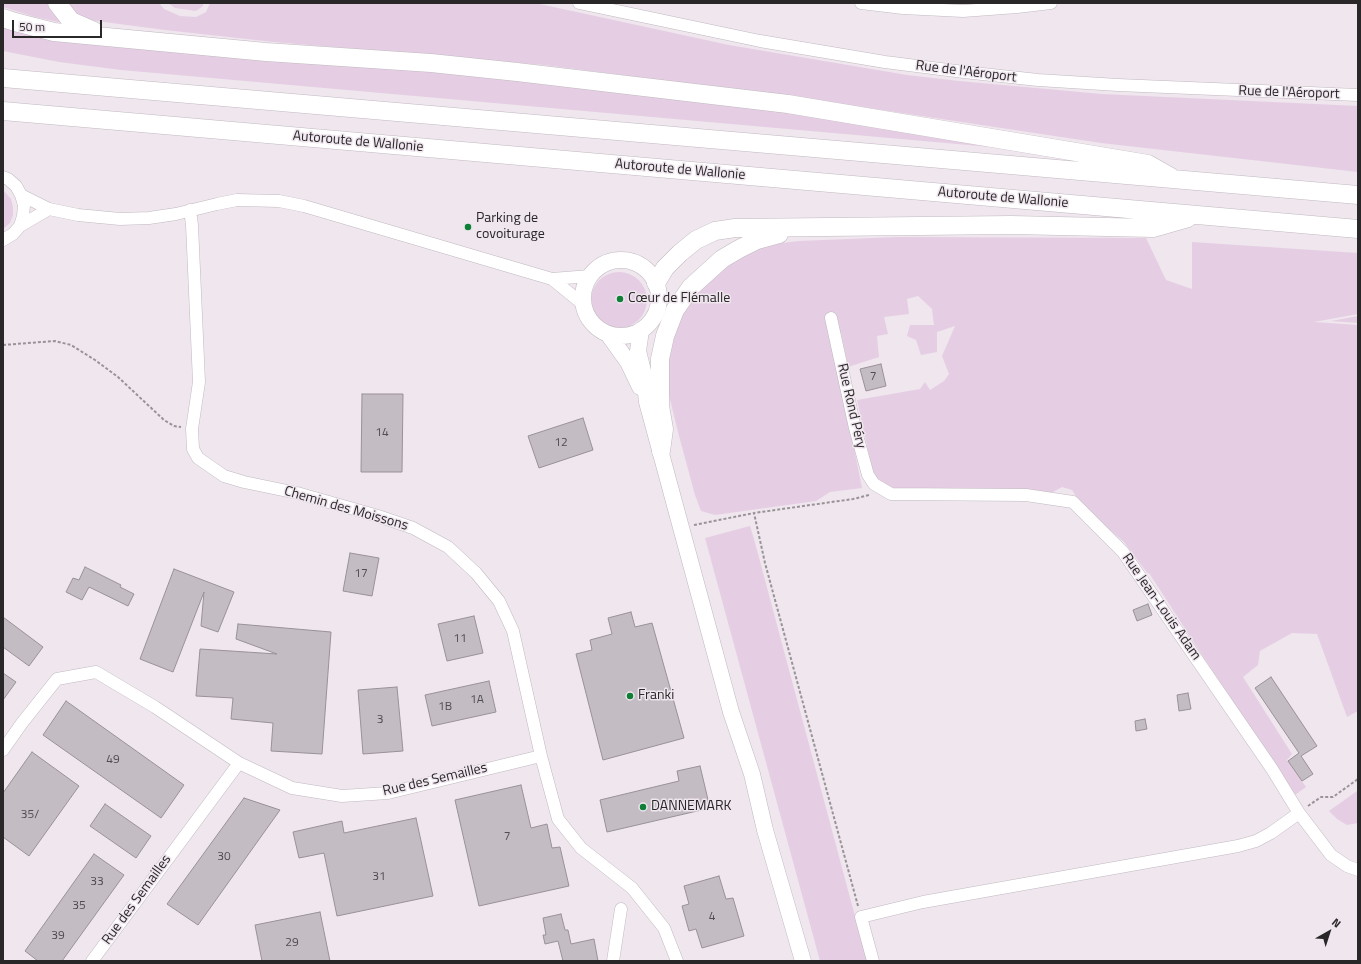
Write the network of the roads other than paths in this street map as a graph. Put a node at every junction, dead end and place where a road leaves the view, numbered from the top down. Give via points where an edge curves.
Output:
1 (57, 3) edge
2 (580, 3) edge
3 (862, 3) edge
4 (1051, 3) edge
5 (3, 18) edge
6 (116, 38) junction
7 (3, 78) edge
8 (1358, 95) edge
9 (3, 111) edge
10 (3, 177) edge
11 (1175, 179) junction
12 (22, 195) junction
13 (1358, 195) edge
14 (49, 209) junction
15 (190, 210) junction
16 (1197, 215) junction
17 (20, 226) junction
18 (815, 228) junction
19 (1358, 229) edge
20 (3, 240) edge
21 (590, 276) junction
22 (552, 280) junction
23 (656, 283) junction
24 (584, 305) junction
25 (830, 318) dead end
26 (641, 330) junction
27 (608, 334) junction
28 (647, 402) junction
29 (661, 451) junction
30 (881, 488) joint
31 (3, 750) edge
32 (541, 756) junction
33 (239, 763) junction
34 (1299, 813) junction
35 (1358, 870) edge
36 (621, 909) dead end
37 (92, 961) edge
38 (613, 961) edge
39 (677, 961) edge
40 (803, 961) edge
41 (873, 961) edge

1 - 6 highway via 71,20 83,27
2 - 8 street, Rue de l'Aéroport via 760,41 964,72 1118,85
3 - 4 street via 963,11
5 - 6 highway via 54,32
6 - 11 highway via 266,52 431,63 788,104 1148,164
7 - 11 highway
9 - 16 highway, Autoroute de Wallonie
10 - 12 street via 16,186
11 - 13 highway
12 - 14 street
12 - 17 street via 24,205
14 - 15 street via 120,219 149,218
14 - 17 street
15 - 22 street via 237,200 279,201 304,206
15 - 32 street, Chemin des Moissons via 199,382 192,429 193,449 198,458 224,476 350,508 413,528 448,547 476,573 499,601 514,631
16 - 18 highway via 1153,228 1011,225
16 - 19 highway, Autoroute de Wallonie
17 - 20 street
18 - 23 highway via 735,228 715,231 696,240 680,252 665,268
18 - 29 highway via 781,233 738,249 708,270 691,287 675,310 660,359 660,406 664,429
21 - 22 street
21 - 23 main road via 608,262 627,260 644,267
21 - 24 main road via 584,289
22 - 24 street
23 - 26 main road via 658,309 651,321
24 - 27 main road via 590,321
25 - 30 street, Rue Rond Péry via 868,475 874,484
26 - 27 main road via 625,336
26 - 28 main road via 638,351
27 - 28 main road via 628,362
28 - 29 main road
29 - 40 main road via 731,712 752,774 765,830
30 - 34 street, Rue Jean-Louis Adam via 891,494 1026,495 1072,502 1123,552
31 - 33 street, Rue des Semailles via 57,679 96,672 155,707
32 - 33 street, Rue des Semailles via 388,793 342,796 292,788
32 - 39 street, Chemin des Moissons via 558,819 581,848 632,888 664,928
33 - 37 street, Rue des Semailles
34 - 35 street, Rue Jean-Louis Adam via 1332,855 1347,866
34 - 41 street via 1256,841 1238,846 923,902 861,917
36 - 38 street

